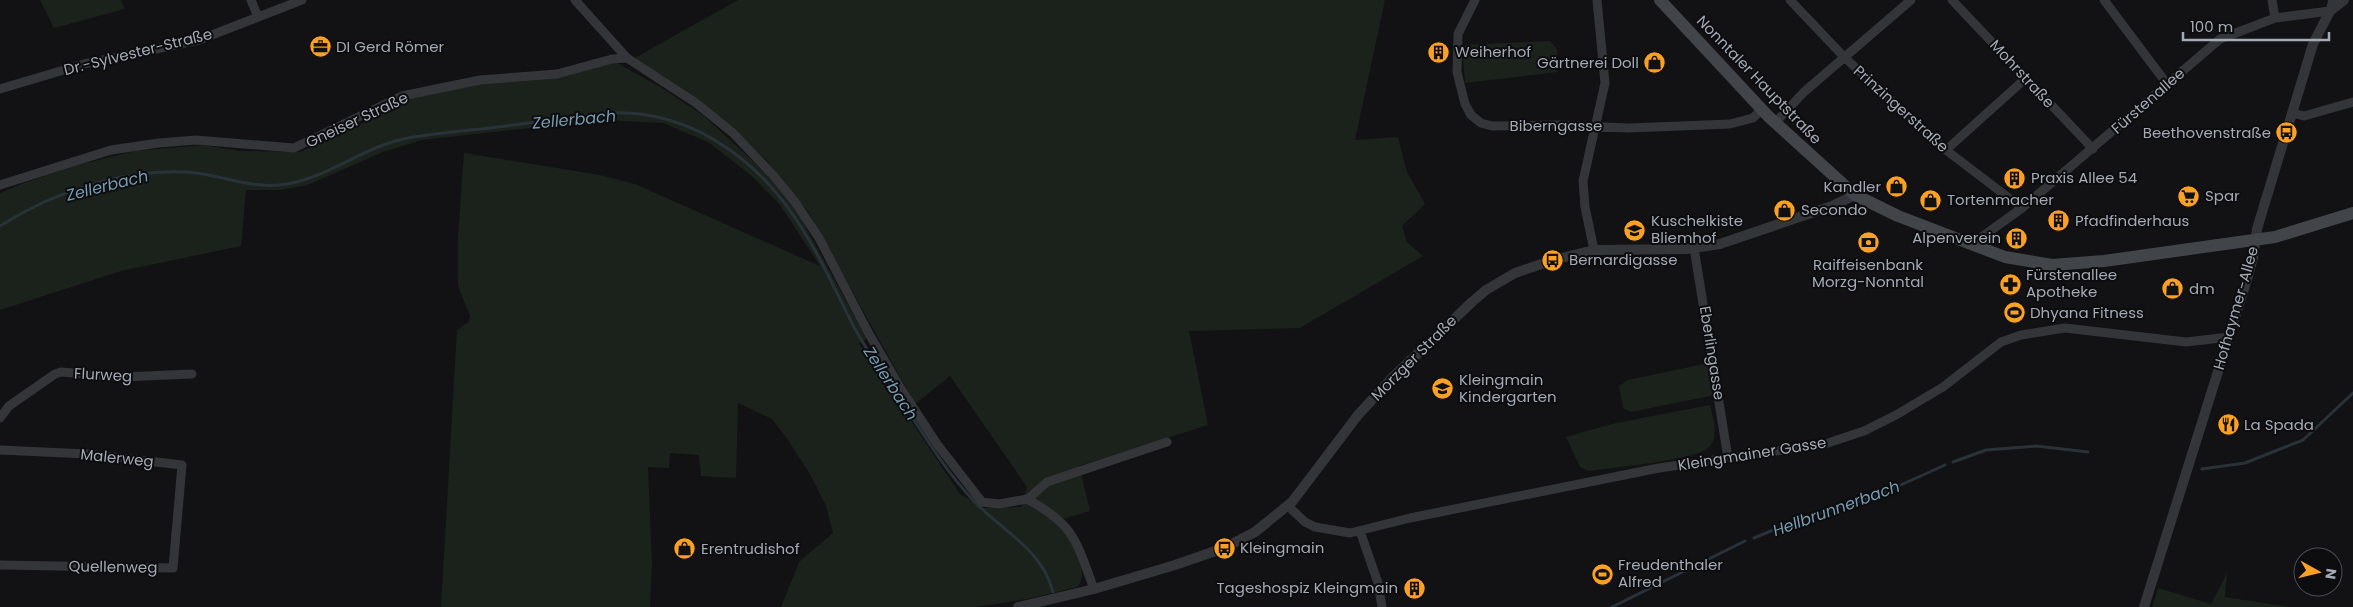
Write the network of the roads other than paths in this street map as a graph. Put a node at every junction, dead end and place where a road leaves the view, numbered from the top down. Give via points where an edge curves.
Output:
1 (251, 0) edge
2 (302, 0) edge
3 (575, 0) edge
4 (1475, 0) edge
5 (1597, 0) edge
6 (1660, 0) edge
7 (1790, 0) edge
8 (1911, 0) edge
9 (1952, 0) edge
10 (2104, 0) edge
11 (2272, 0) edge
12 (2333, 0) edge
13 (2344, 0) edge
14 (2330, 11) junction
15 (258, 17) junction
16 (2275, 18) junction
17 (627, 58) junction
18 (1845, 58) junction
19 (2026, 78) junction
20 (2167, 84) junction
21 (0, 89) edge
22 (2353, 102) edge
23 (1761, 110) junction
24 (2292, 113) junction
25 (1775, 123) junction
26 (1597, 126) junction
27 (2093, 149) junction
28 (1946, 150) junction
29 (0, 185) edge
30 (1855, 195) junction
31 (2022, 208) junction
32 (2353, 213) edge
33 (2256, 240) junction
34 (1972, 244) junction
35 (1694, 248) junction
36 (1594, 250) junction
37 (2229, 337) junction
38 (192, 374) dead end
39 (0, 418) edge
40 (1167, 442) dead end
41 (0, 450) edge
42 (1728, 458) junction
43 (1028, 499) junction
44 (1288, 506) junction
45 (178, 516) joint
46 (1360, 531) junction
47 (0, 565) edge
48 (1094, 589) junction
49 (1018, 607) edge
50 (1382, 607) edge
51 (2144, 607) edge

1 - 15 street
2 - 15 street, Dr.-Sylvester-Straße
3 - 17 street
4 - 26 street, Biberngasse via 1458,34 1457,58 1459,85 1471,115 1492,126
5 - 26 street via 1605,68
6 - 23 main road, Nonntaler Hauptstraße
7 - 18 street, Prinzingerstraße
8 - 18 street
9 - 19 street, Mohrstraße
10 - 20 street
11 - 16 street
12 - 14 street
13 - 14 street
14 - 16 street, Fürstenallee
14 - 24 street, Hofhaymer-Allee via 2313,44
15 - 21 street, Dr.-Sylvester-Straße via 199,40 84,64
16 - 20 street, Fürstenallee via 2220,39
17 - 29 street, Gneiser Straße via 556,74 480,80 402,96 294,148 196,140 110,150
17 - 43 street via 696,103 733,134 795,202 819,238 901,388 937,444 982,502 999,504
18 - 25 street via 1804,92
18 - 28 street, Prinzingerstraße
19 - 27 street, Mohrstraße
19 - 28 street
20 - 27 street, Fürstenallee
22 - 24 street via 2304,116
23 - 25 main road, Nonntaler Hauptstraße
23 - 26 street, Biberngasse via 1753,118 1730,124
24 - 33 street, Hofhaymer-Allee
25 - 30 main road, Nonntaler Hauptstraße
26 - 36 street via 1583,181
27 - 31 street, Fürstenallee
28 - 31 street, Prinzingerstraße
30 - 34 main road, Nonntaler Hauptstraße via 1898,216
30 - 35 street, Morzger Straße via 1747,236
31 - 34 street, Fürstenallee
32 - 33 main road, Nonntaler Hauptstraße via 2323,224
33 - 34 main road, Nonntaler Hauptstraße via 2067,265 2005,257
33 - 37 street, Hofhaymer-Allee via 2254,258
35 - 36 street, Morzger Straße
35 - 42 street, Eberlingasse
36 - 44 street, Morzger Straße via 1515,273 1486,290 1370,401
37 - 42 street, Kleingmainer Gasse via 2186,342 2065,328 2021,335 2001,342 1943,387 1864,431 1825,444
37 - 51 street, Hofhaymer-Allee
38 - 39 street, Flurweg via 122,377 61,372 9,406
40 - 43 street via 1047,482
41 - 45 street, Malerweg via 87,454 182,464
42 - 46 street, Kleingmainer Gasse via 1659,468
43 - 48 street via 1070,530
44 - 46 street, Kleingmainer Gasse via 1315,527 1350,533
44 - 48 street, Morzger Straße via 1255,532 1224,548
45 - 47 street, Quellenweg via 173,568
46 - 50 street via 1378,583
48 - 49 street, Morzger Straße

